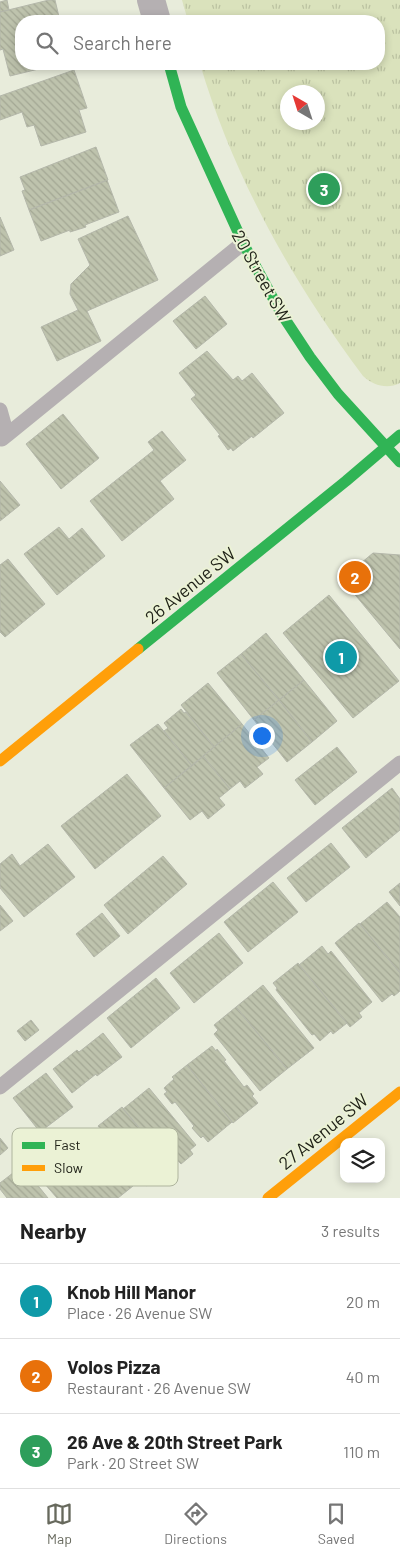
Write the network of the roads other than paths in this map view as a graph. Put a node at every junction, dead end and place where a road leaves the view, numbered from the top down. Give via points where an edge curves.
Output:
1 (151, 0) edge
2 (155, 15) edge
3 (171, 70) edge
4 (242, 244) junction
5 (0, 410) edge
6 (400, 435) edge
7 (4, 438) edge
8 (386, 447) junction
9 (400, 462) edge
10 (0, 761) edge
11 (400, 762) edge
12 (0, 1087) edge
13 (400, 1092) edge
14 (268, 1198) edge

1 - 2 street
3 - 4 street, 20 Street SW via 181,107
4 - 7 lane
4 - 8 street, 20 Street SW via 310,357
5 - 7 lane
6 - 8 street, 26 Avenue SW
8 - 9 street, 20 Street SW
8 - 10 street, 26 Avenue SW
11 - 12 lane
13 - 14 street, 27 Avenue SW

